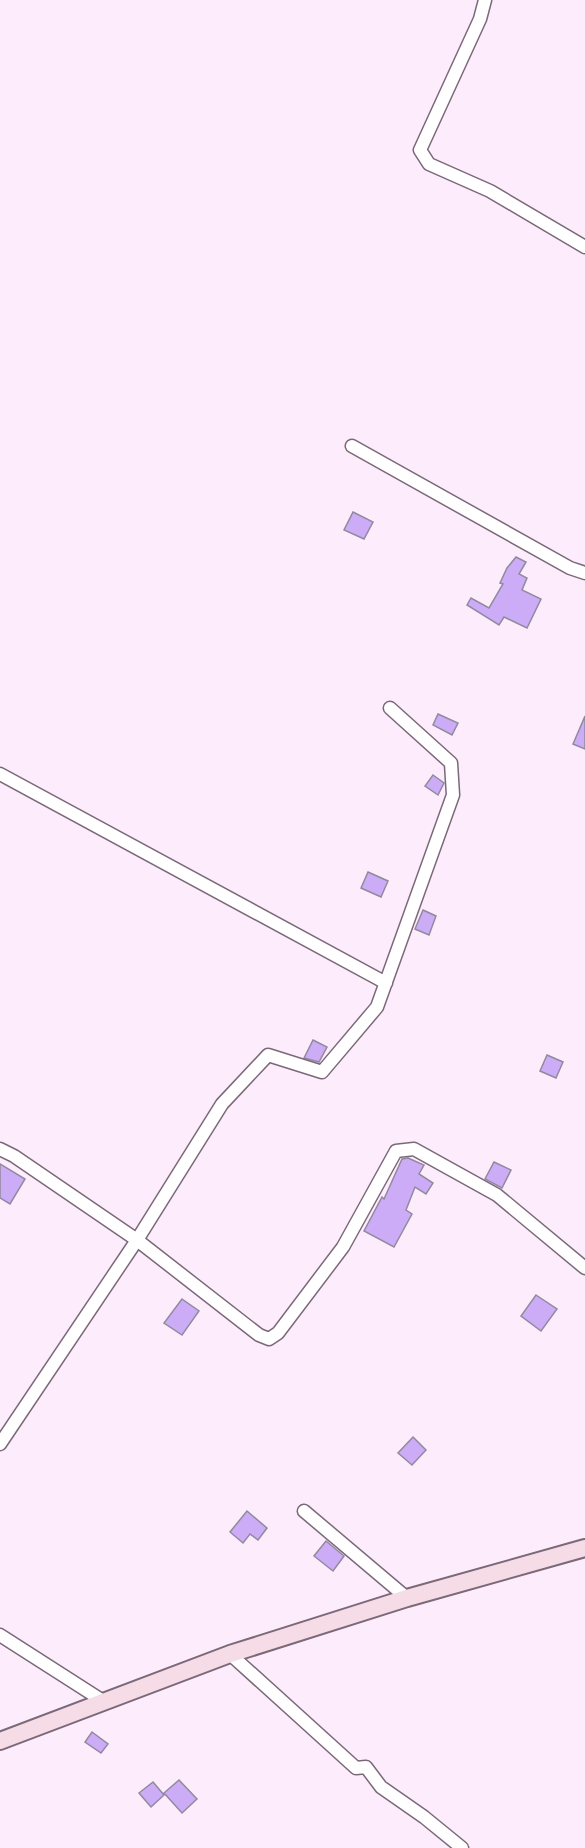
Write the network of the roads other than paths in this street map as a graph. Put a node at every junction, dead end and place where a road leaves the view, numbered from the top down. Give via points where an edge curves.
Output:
1 (485, 0) edge
2 (585, 247) edge
3 (352, 446) dead end
4 (585, 573) edge
5 (390, 708) dead end
6 (0, 774) edge
7 (386, 983) junction
8 (0, 1149) edge
9 (138, 1240) junction
10 (585, 1268) edge
11 (0, 1444) edge
12 (304, 1511) dead end
13 (585, 1548) edge
14 (407, 1598) junction
15 (0, 1635) edge
16 (230, 1654) junction
17 (103, 1701) junction
18 (0, 1741) edge
19 (462, 1848) edge

1 - 2 street via 420,150 429,164 490,190
3 - 4 street
5 - 7 street via 451,763 453,795
6 - 7 street
7 - 9 street via 377,1007 322,1072 268,1054 222,1104
8 - 9 street
9 - 10 street via 269,1339 343,1247 396,1151 414,1149 497,1195
9 - 11 street
12 - 14 street
13 - 14 main road
14 - 16 main road
15 - 17 street
16 - 17 main road
16 - 19 street via 356,1768 366,1767 381,1787
17 - 18 main road

